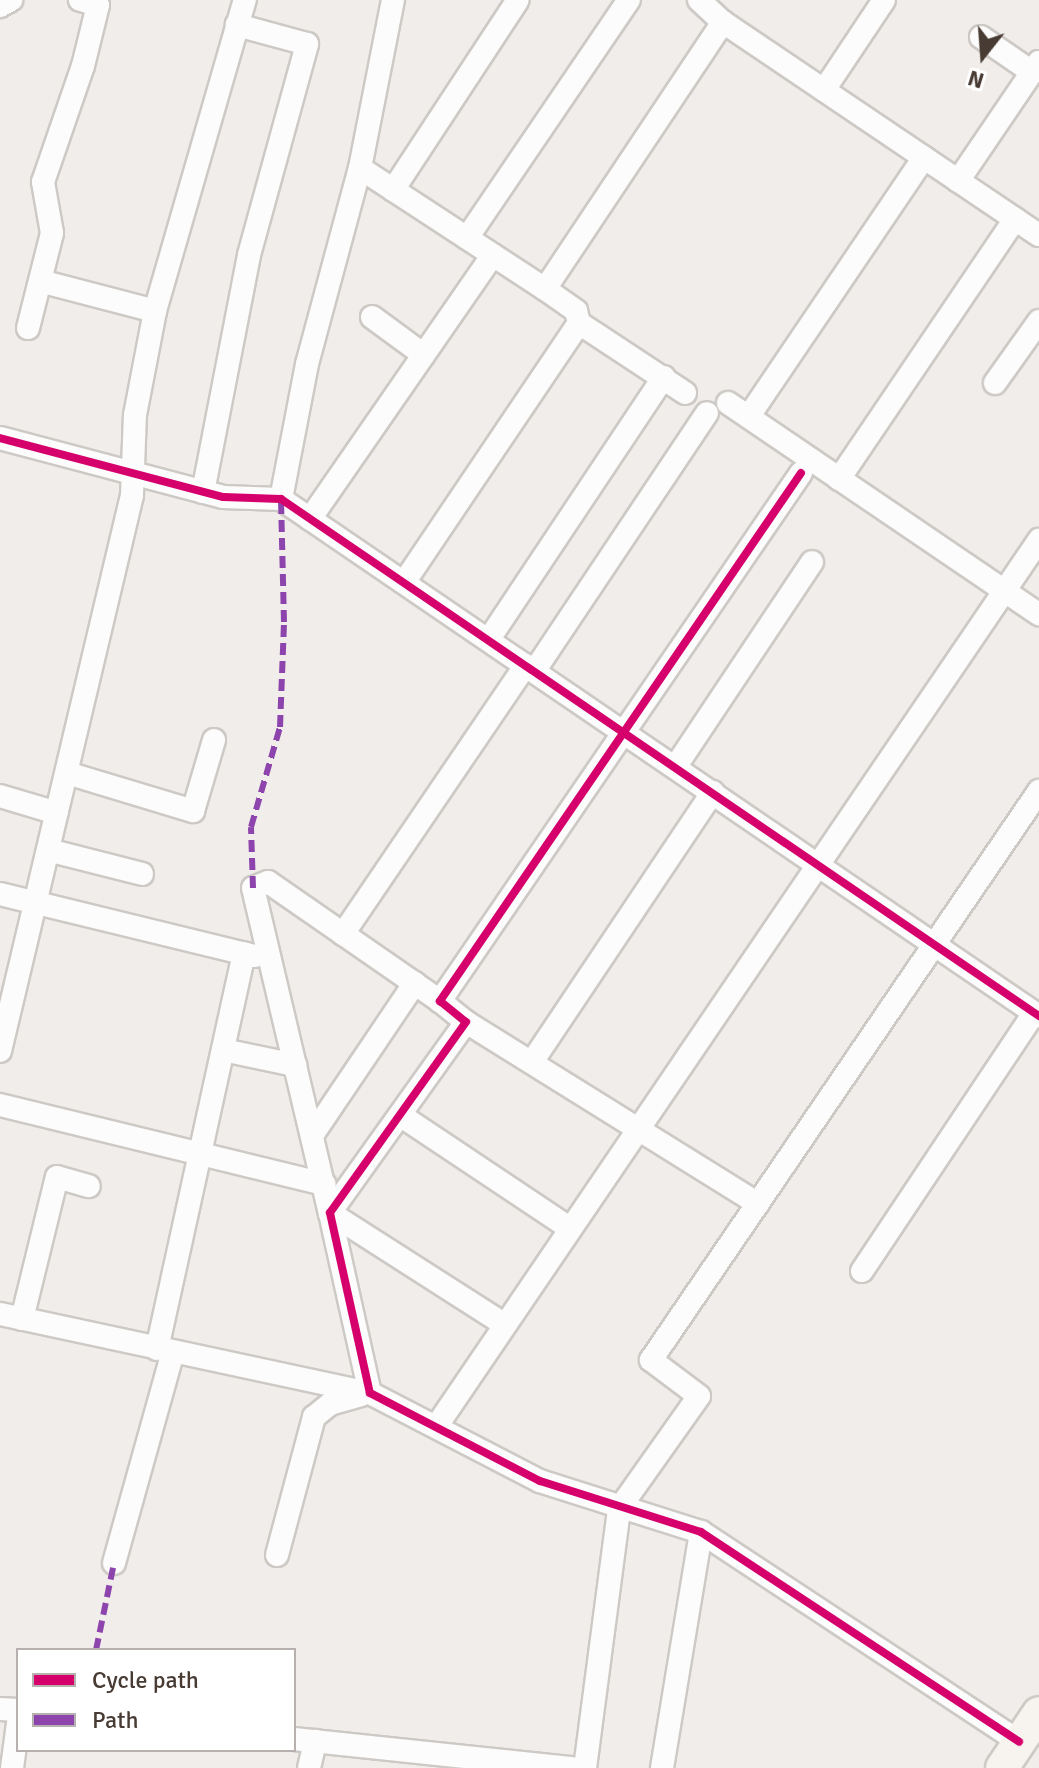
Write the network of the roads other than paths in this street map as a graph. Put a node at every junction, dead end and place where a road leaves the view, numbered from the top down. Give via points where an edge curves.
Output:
1 (11, 0) edge
2 (80, 0) edge
3 (245, 0) edge
4 (393, 0) edge
5 (518, 0) edge
6 (629, 0) edge
7 (884, 0) edge
8 (0, 6) edge
9 (712, 7) edge
10 (237, 25) junction
11 (981, 37) dead end
12 (1035, 67) edge
13 (824, 90) junction
14 (924, 158) junction
15 (360, 168) junction
16 (958, 181) junction
17 (393, 190) junction
18 (1015, 219) junction
19 (1039, 235) edge
20 (467, 238) junction
21 (493, 255) junction
22 (40, 281) junction
23 (545, 289) junction
24 (155, 311) junction
25 (372, 317) dead end
26 (1039, 321) edge
27 (579, 323) junction
28 (28, 328) dead end
29 (424, 355) junction
30 (664, 377) junction
31 (995, 383) dead end
32 (685, 393) dead end
33 (728, 403) dead end
34 (707, 413) dead end
35 (749, 416) junction
36 (0, 438) edge
37 (132, 472) junction
38 (801, 473) dead end
39 (839, 479) junction
40 (203, 492) junction
41 (281, 499) junction
42 (310, 519) junction
43 (1039, 540) edge
44 (812, 562) dead end
45 (404, 582) junction
46 (1004, 591) junction
47 (1039, 614) edge
48 (489, 639) junction
49 (531, 668) junction
50 (623, 730) junction
51 (214, 740) dead end
52 (676, 766) junction
53 (67, 773) junction
54 (1039, 791) edge
55 (713, 792) junction
56 (0, 796) edge
57 (57, 813) junction
58 (48, 850) junction
59 (819, 865) junction
60 (142, 874) dead end
61 (0, 894) edge
62 (35, 905) junction
63 (343, 934) junction
64 (935, 944) junction
65 (244, 953) junction
66 (267, 958) junction
67 (415, 983) junction
68 (440, 1001) junction
69 (1036, 1014) edge
70 (466, 1022) junction
71 (223, 1050) junction
72 (0, 1051) edge
73 (532, 1062) junction
74 (295, 1065) junction
75 (0, 1105) edge
76 (400, 1115) junction
77 (639, 1130) junction
78 (313, 1134) junction
79 (200, 1155) junction
80 (325, 1184) junction
81 (89, 1186) dead end
82 (758, 1204) junction
83 (330, 1213) junction
84 (568, 1227) junction
85 (862, 1271) dead end
86 (11, 1316) edge
87 (502, 1323) junction
88 (165, 1350) junction
89 (370, 1393) junction
90 (436, 1427) junction
91 (619, 1509) junction
92 (701, 1532) junction
93 (277, 1555) dead end
94 (114, 1563) dead end
95 (1039, 1713) edge
96 (16, 1738) edge
97 (305, 1740) edge
98 (1010, 1755) edge
99 (12, 1768) edge
100 (309, 1768) edge
101 (572, 1768) edge
102 (585, 1768) edge
103 (662, 1768) edge

1 - 8 street
2 - 22 street via 98,5 43,182 52,233
3 - 10 street
4 - 15 street
5 - 17 street
6 - 20 street
7 - 13 street
9 - 13 street
9 - 23 street
10 - 24 street
10 - 40 street via 307,44 249,255
11 - 12 street
12 - 16 street
13 - 14 street
14 - 16 street
14 - 35 street
15 - 17 street
15 - 41 street via 307,364
16 - 18 street
17 - 20 street
18 - 19 street
18 - 39 street
20 - 21 street
21 - 23 street
21 - 29 street
22 - 24 street
22 - 28 street
23 - 27 street via 576,311
24 - 37 street via 135,415
25 - 29 street
26 - 31 street
27 - 30 street
27 - 45 street
29 - 42 street
30 - 32 street
30 - 48 street
33 - 35 street
34 - 49 street
35 - 39 street
36 - 37 street
37 - 40 street
37 - 53 street via 132,495
38 - 50 street
39 - 46 street
40 - 41 street
41 - 42 street
42 - 45 street
43 - 46 street
44 - 52 street
45 - 48 street
46 - 47 street
46 - 59 street
48 - 49 street
49 - 50 street
49 - 63 street
50 - 52 street
50 - 68 street
51 - 53 street via 193,811
52 - 55 street
53 - 57 street
54 - 64 street
55 - 59 street
55 - 73 street
56 - 57 street
57 - 58 street
58 - 60 street
58 - 62 street
59 - 64 street
59 - 77 street
61 - 62 street
62 - 65 street
62 - 72 street
63 - 66 street via 268,882 253,888
63 - 67 street
64 - 69 street
64 - 82 street
65 - 66 street
65 - 71 street
66 - 74 street
67 - 68 street
67 - 78 street
68 - 70 street
69 - 85 street
70 - 73 street
70 - 76 street
71 - 74 street
71 - 79 street
73 - 77 street
74 - 78 street
75 - 79 street
76 - 83 street
76 - 84 street
77 - 82 street
77 - 84 street
78 - 80 street
79 - 80 street
79 - 88 street
80 - 83 street
81 - 86 street via 57,1177
82 - 91 street via 651,1360 699,1396
83 - 87 street
83 - 89 street
84 - 87 street
86 - 88 street
87 - 90 street
88 - 89 street
88 - 94 street
89 - 90 street
89 - 93 street via 330,1404 314,1417
90 - 91 street via 496,1462
91 - 92 street
91 - 102 street
92 - 98 street
92 - 103 street
95 - 98 main road
96 - 99 street
97 - 100 street
97 - 101 street

